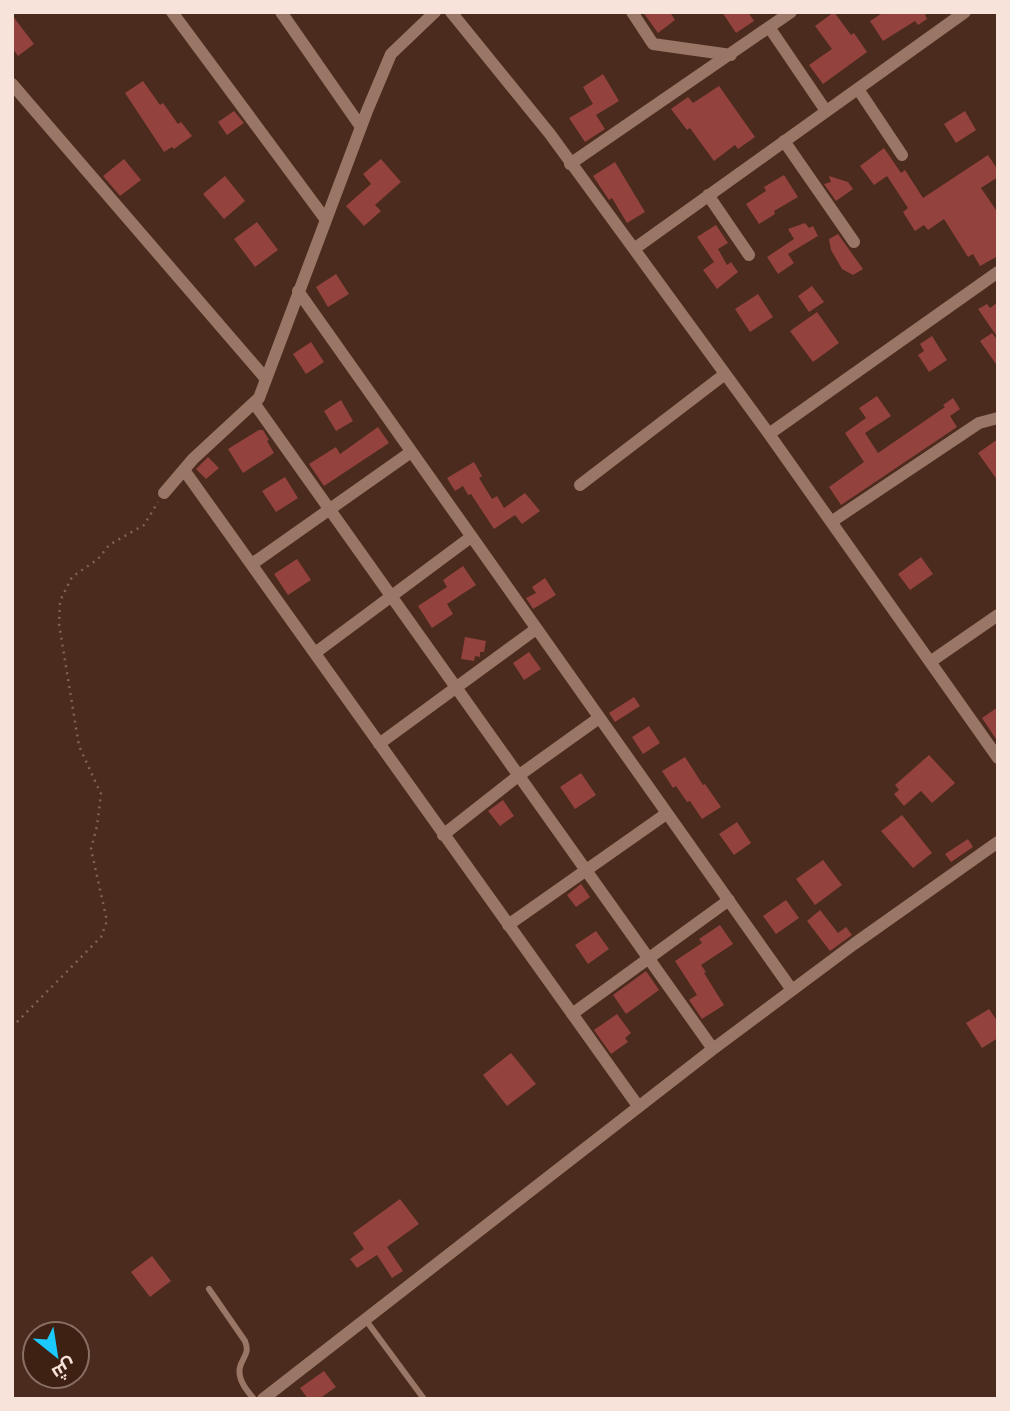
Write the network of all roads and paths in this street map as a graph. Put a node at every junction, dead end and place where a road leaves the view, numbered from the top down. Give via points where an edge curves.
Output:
1 (172, 12) edge
2 (281, 12) edge
3 (435, 12) edge
4 (452, 12) edge
5 (632, 12) edge
6 (791, 12) edge
7 (965, 12) edge
8 (769, 27) junction
9 (731, 55) junction
10 (12, 84) edge
11 (858, 89) junction
12 (826, 111) junction
13 (361, 127) junction
14 (784, 141) junction
15 (902, 155) dead end
16 (570, 164) junction
17 (708, 195) junction
18 (326, 220) junction
19 (854, 242) dead end
20 (634, 248) junction
21 (750, 255) dead end
22 (998, 272) edge
23 (298, 291) junction
24 (725, 374) junction
25 (266, 379) junction
26 (254, 403) junction
27 (998, 418) edge
28 (769, 434) junction
29 (411, 452) junction
30 (184, 470) junction
31 (580, 485) dead end
32 (164, 493) joint
33 (330, 509) junction
34 (831, 522) junction
35 (471, 537) junction
36 (252, 565) junction
37 (392, 597) junction
38 (998, 615) edge
39 (536, 629) junction
40 (315, 653) junction
41 (930, 662) junction
42 (454, 688) junction
43 (599, 718) junction
44 (379, 744) junction
45 (998, 758) edge
46 (518, 776) junction
47 (666, 814) junction
48 (443, 835) junction
49 (998, 842) edge
50 (584, 870) junction
51 (729, 900) junction
52 (508, 925) junction
53 (649, 958) junction
54 (792, 990) junction
55 (572, 1014) junction
56 (12, 1027) edge
57 (713, 1049) junction
58 (638, 1106) junction
59 (209, 1289) dead end
60 (365, 1319) junction
61 (254, 1399) edge
62 (263, 1399) edge
63 (424, 1399) edge

1 - 18 street
2 - 13 street
3 - 13 street via 391,54
4 - 16 street
5 - 9 street via 653,44
6 - 8 street
7 - 11 street
8 - 9 street
8 - 12 street
9 - 16 street
10 - 25 street
11 - 12 street
11 - 15 street
12 - 14 street
13 - 18 street
14 - 17 street
14 - 19 street
16 - 20 street
17 - 20 street
17 - 21 street
18 - 23 street
20 - 24 street
22 - 28 street
23 - 25 street
23 - 29 street
24 - 28 street
24 - 31 street
25 - 26 street
26 - 30 street
26 - 33 street
27 - 34 street via 979,423
28 - 34 street
29 - 33 street
29 - 35 street
30 - 32 street
30 - 36 street
32 - 56 path via 144,525 108,545 98,559 72,577 60,601 59,624 79,746 101,794 91,849 107,921 101,937
33 - 36 street
33 - 37 street
34 - 41 street
35 - 37 street
35 - 39 street
36 - 40 street
37 - 40 street
37 - 42 street
38 - 41 street
39 - 42 street
39 - 43 street
40 - 44 street
41 - 45 street
42 - 44 street
42 - 46 street
43 - 46 street
43 - 47 street
44 - 48 street
46 - 48 street
46 - 50 street
47 - 50 street
47 - 51 street
48 - 52 street
49 - 54 street
50 - 52 street
50 - 53 street
51 - 53 street
51 - 54 street
52 - 55 street
53 - 55 street
53 - 57 street
54 - 57 street
55 - 58 street
57 - 58 street
58 - 60 street
59 - 61 lane via 245,1341 248,1349 240,1376
60 - 62 street
60 - 63 lane

